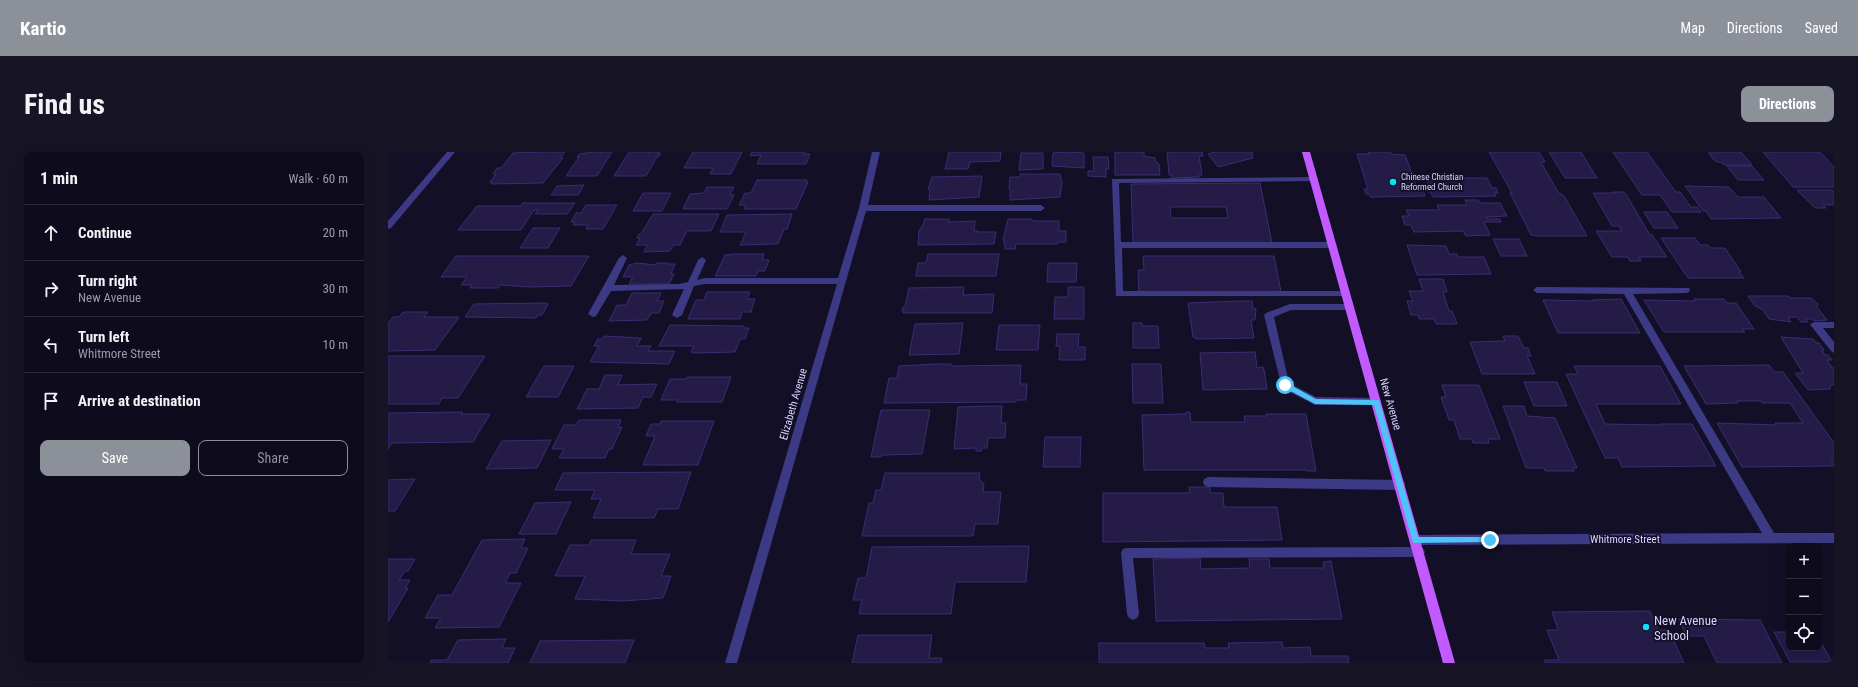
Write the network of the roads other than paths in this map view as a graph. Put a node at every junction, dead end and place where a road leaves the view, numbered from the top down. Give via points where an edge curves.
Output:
1 (451, 152) edge
2 (876, 152) edge
3 (1306, 152) edge
4 (1314, 179) junction
5 (863, 208) junction
6 (1041, 208) dead end
7 (388, 226) edge
8 (1118, 245) junction
9 (1333, 245) junction
10 (623, 258) dead end
11 (702, 260) dead end
12 (842, 281) junction
13 (692, 284) junction
14 (608, 288) junction
15 (1537, 290) dead end
16 (1686, 290) dead end
17 (1627, 291) junction
18 (1346, 294) junction
19 (1350, 307) junction
20 (593, 314) dead end
21 (677, 315) dead end
22 (1834, 325) edge
23 (1834, 349) edge
24 (1376, 402) junction
25 (1208, 482) dead end
26 (1400, 485) junction
27 (1772, 538) junction
28 (1834, 538) edge
29 (1415, 540) junction
30 (1419, 552) junction
31 (1132, 614) dead end
32 (731, 663) edge
33 (1449, 663) edge

1 - 7 street
2 - 5 street, Elizabeth Avenue
3 - 4 main road, New Avenue
4 - 8 street via 1115,181
4 - 9 main road, New Avenue
5 - 6 street
5 - 12 street, Elizabeth Avenue
8 - 9 street
8 - 18 street via 1119,294
9 - 18 main road, New Avenue
10 - 14 street
11 - 13 street
12 - 13 street via 705,281
12 - 32 street, Elizabeth Avenue
13 - 14 street via 679,287
13 - 21 street
14 - 20 street
15 - 17 street
16 - 17 street
17 - 27 street
18 - 19 main road, New Avenue
19 - 24 main road, New Avenue
19 - 24 street via 1290,307 1269,315 1285,385 1315,401
22 - 23 street via 1815,325
24 - 26 main road, New Avenue
25 - 26 street
26 - 29 main road, New Avenue
27 - 28 street, Whitmore Street
27 - 29 street, Whitmore Street
29 - 30 main road, New Avenue
30 - 31 street via 1127,553
30 - 33 main road, New Avenue

